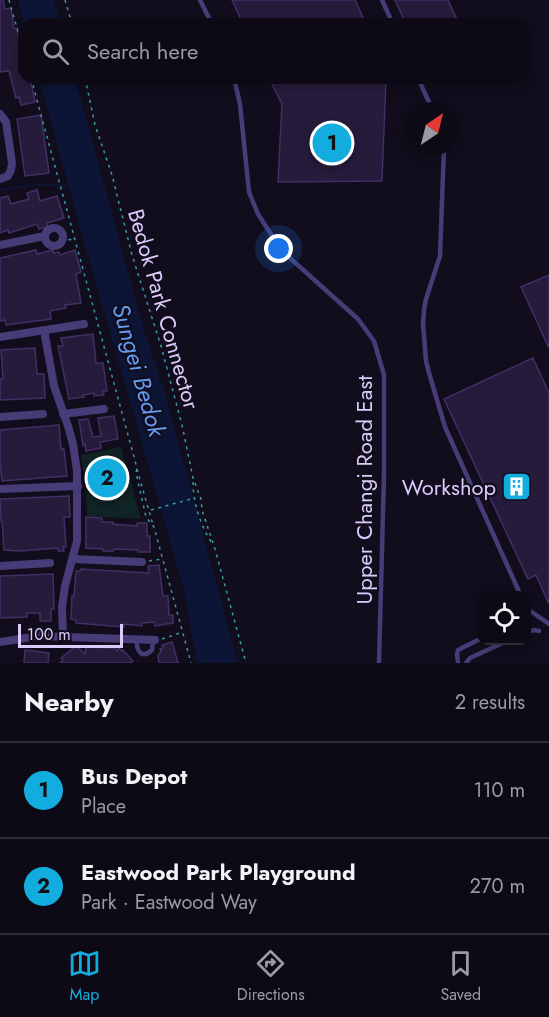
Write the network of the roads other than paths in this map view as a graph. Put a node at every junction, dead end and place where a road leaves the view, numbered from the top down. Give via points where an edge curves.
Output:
1 (200, 0) edge
2 (382, 0) edge
3 (209, 18) edge
4 (390, 18) edge
5 (235, 84) edge
6 (421, 84) edge
7 (429, 102) edge
8 (0, 114) edge
9 (444, 156) edge
10 (0, 179) edge
11 (45, 236) junction
12 (0, 245) edge
13 (84, 324) dead end
14 (44, 330) junction
15 (0, 337) edge
16 (104, 409) road end
17 (43, 414) dead end
18 (63, 414) junction
19 (0, 417) edge
20 (78, 486) junction
21 (0, 489) edge
22 (73, 559) junction
23 (142, 562) road end
24 (50, 563) dead end
25 (0, 566) edge
26 (519, 591) edge
27 (531, 611) edge
28 (549, 624) edge
29 (531, 631) edge
30 (539, 631) dead end
31 (63, 636) junction
32 (137, 639) junction
33 (154, 640) joint
34 (477, 640) edge
35 (0, 642) edge
36 (498, 645) edge
37 (380, 663) edge
38 (458, 663) edge
39 (466, 663) edge

1 - 3 lane
2 - 4 lane
5 - 37 lane, Upper Changi Road East via 249,192 258,214 291,259 358,319 374,341 384,375
6 - 7 lane
8 - 10 street via 6,122 12,163 8,176
9 - 26 lane via 440,256 424,310 427,367 449,438
11 - 11 street via 51,245 57,245 62,233 50,229
11 - 12 street
13 - 14 street
14 - 15 street
14 - 18 street
16 - 18 street
17 - 19 street
18 - 20 street via 73,444
20 - 21 street
20 - 22 street
22 - 23 street
22 - 31 street via 63,600
24 - 25 street
27 - 28 lane
29 - 30 lane
31 - 32 street
31 - 35 street via 29,636
32 - 33 street
32 - 33 lane via 138,651 143,654 153,650
34 - 38 lane via 458,650
36 - 39 lane

